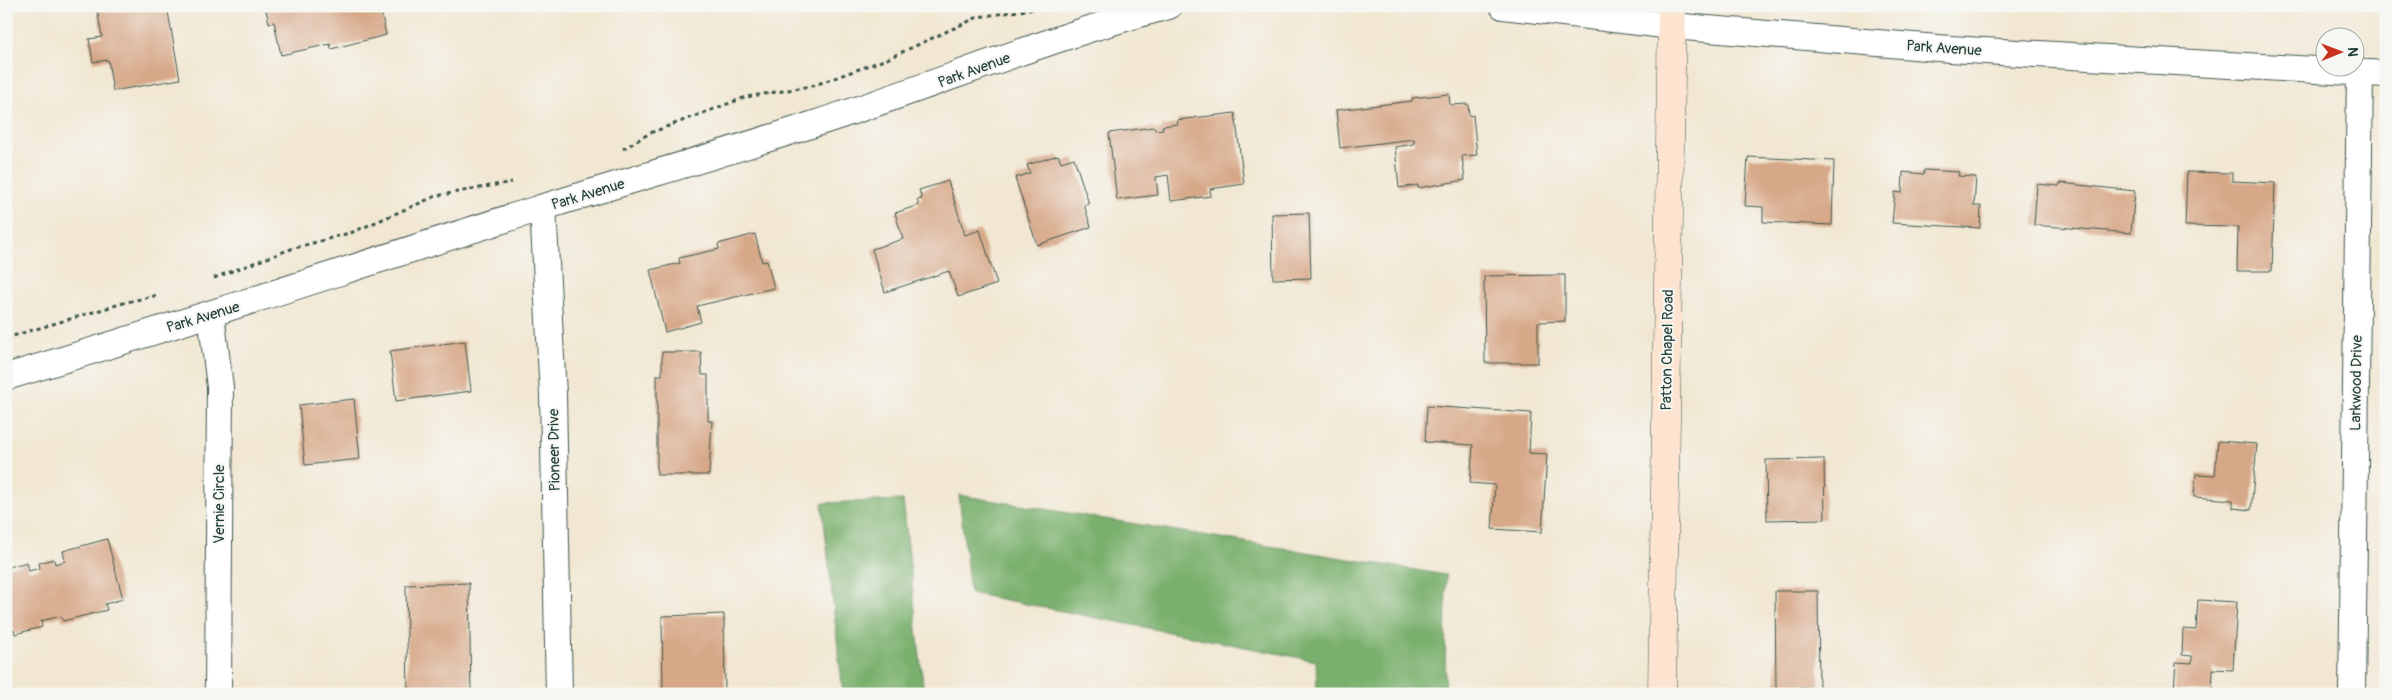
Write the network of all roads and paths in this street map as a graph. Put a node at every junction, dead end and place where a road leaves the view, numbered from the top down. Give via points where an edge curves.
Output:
1 (1053, 6) edge
2 (1169, 6) edge
3 (1503, 6) edge
4 (1672, 16) edge
5 (2373, 73) edge
6 (616, 153) dead end
7 (517, 181) dead end
8 (543, 207) junction
9 (205, 281) dead end
10 (161, 295) dead end
11 (211, 314) junction
12 (6, 338) edge
13 (6, 377) edge
14 (218, 694) edge
15 (559, 694) edge
16 (1662, 694) edge
17 (2352, 694) edge

1 - 6 path via 978,17 887,59 812,86 746,97 650,133
2 - 8 street, Park Avenue via 1057,40 758,142
3 - 4 street, Park Avenue
4 - 5 street, Park Avenue via 1950,49
4 - 16 street, Patton Chapel Road
5 - 17 street, Larkwood Drive
7 - 9 path via 436,196 353,232 291,249
8 - 11 street, Park Avenue
8 - 15 street, Pioneer Drive via 553,395
10 - 12 path
11 - 13 street, Park Avenue
11 - 14 street, Vernie Circle via 220,387

